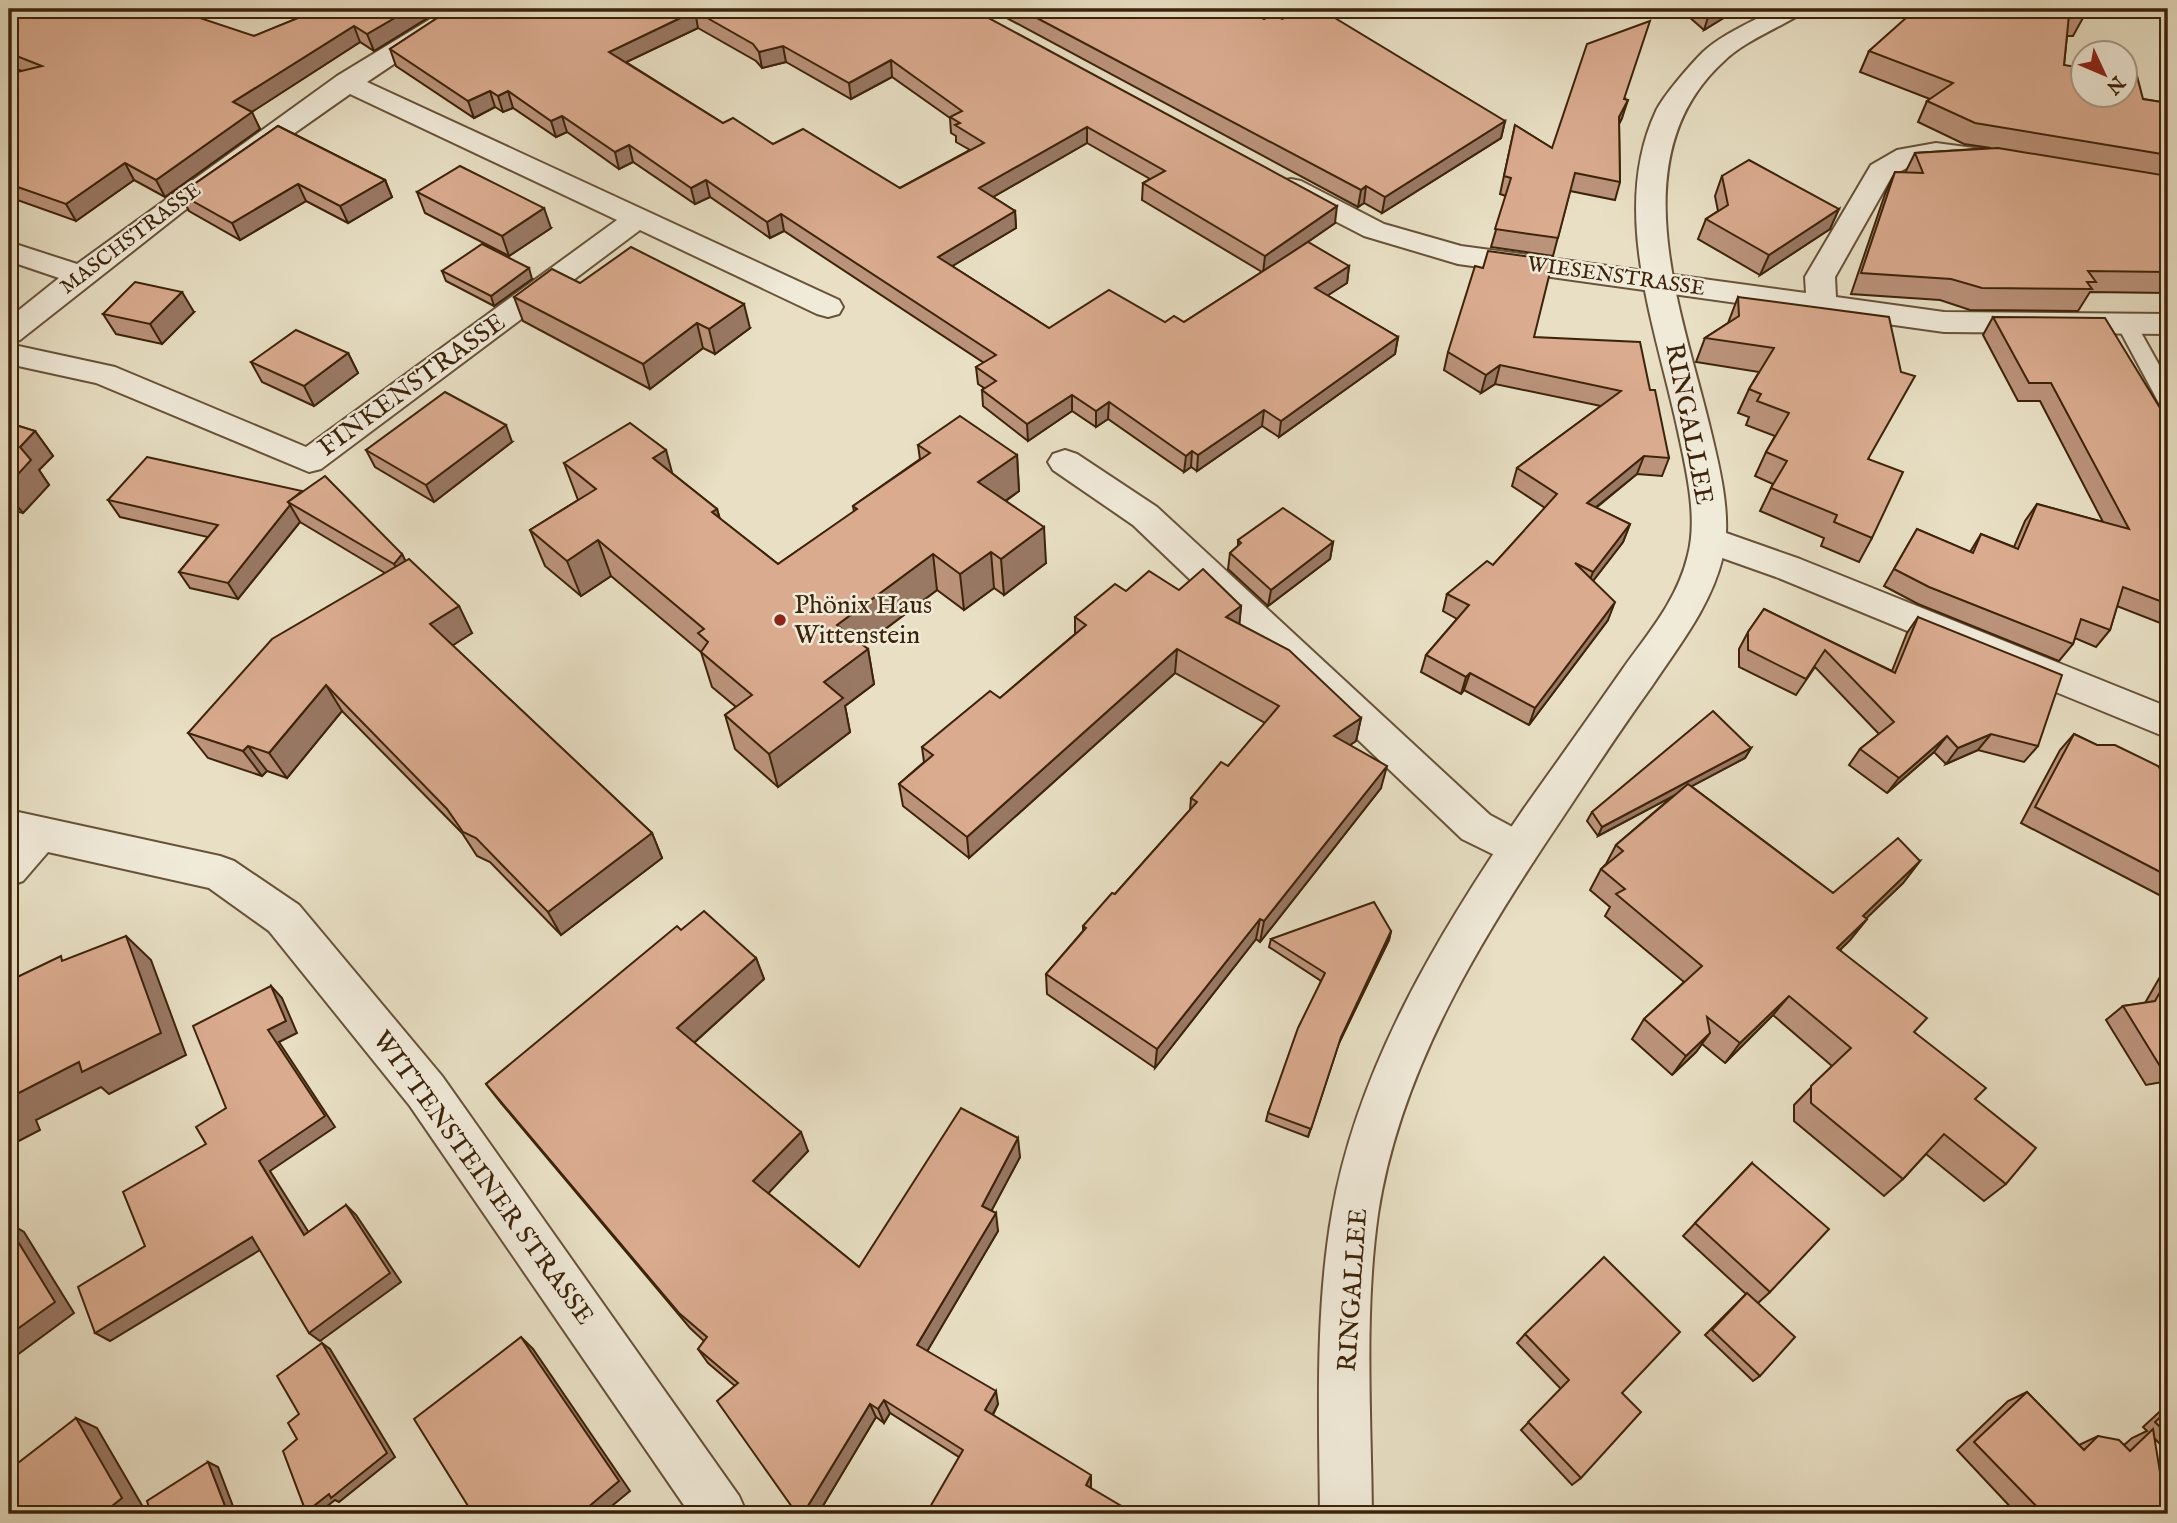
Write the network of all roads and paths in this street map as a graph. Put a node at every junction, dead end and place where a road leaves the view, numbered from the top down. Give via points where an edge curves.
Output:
1 (464, 9) edge
2 (1791, 9) edge
3 (346, 82) junction
4 (2018, 163) edge
5 (1263, 172) edge
6 (637, 219) junction
7 (9, 251) edge
8 (79, 275) junction
9 (1657, 283) junction
10 (1821, 304) junction
11 (828, 307) dead end
12 (2168, 324) edge
13 (2127, 325) junction
14 (9, 333) edge
15 (9, 354) edge
16 (2168, 400) edge
17 (1065, 462) dead end
18 (1709, 540) junction
19 (2168, 723) edge
20 (24, 831) edge
21 (1519, 850) junction
22 (9, 869) edge
23 (721, 1514) edge
24 (1346, 1514) edge

1 - 3 street, MASCHSTRASSE
2 - 9 street, RINGALLEE via 1755,25 1704,64 1684,88 1655,143 1648,213
3 - 6 street
3 - 8 street, MASCHSTRASSE
4 - 10 street via 1938,150 1894,159 1881,171 1820,277
5 - 9 street, WIESENSTRASSE via 1374,230 1458,255
6 - 11 street
6 - 15 street, FINKENSTRASSE via 309,461 104,374
7 - 8 street
8 - 14 street, MASCHSTRASSE
9 - 10 street, WIESENSTRASSE
9 - 18 street, RINGALLEE via 1705,480
10 - 13 street, WIESENSTRASSE via 1944,322
12 - 13 street, WIESENSTRASSE
13 - 16 lane
17 - 21 street via 1145,516 1476,827
18 - 19 street
18 - 21 street, RINGALLEE via 1686,608
20 - 22 street
20 - 23 street, WITTENSTEINER STRASSE via 220,873 284,918 426,1091
21 - 24 street, RINGALLEE via 1432,998 1386,1095 1354,1217 1347,1343

